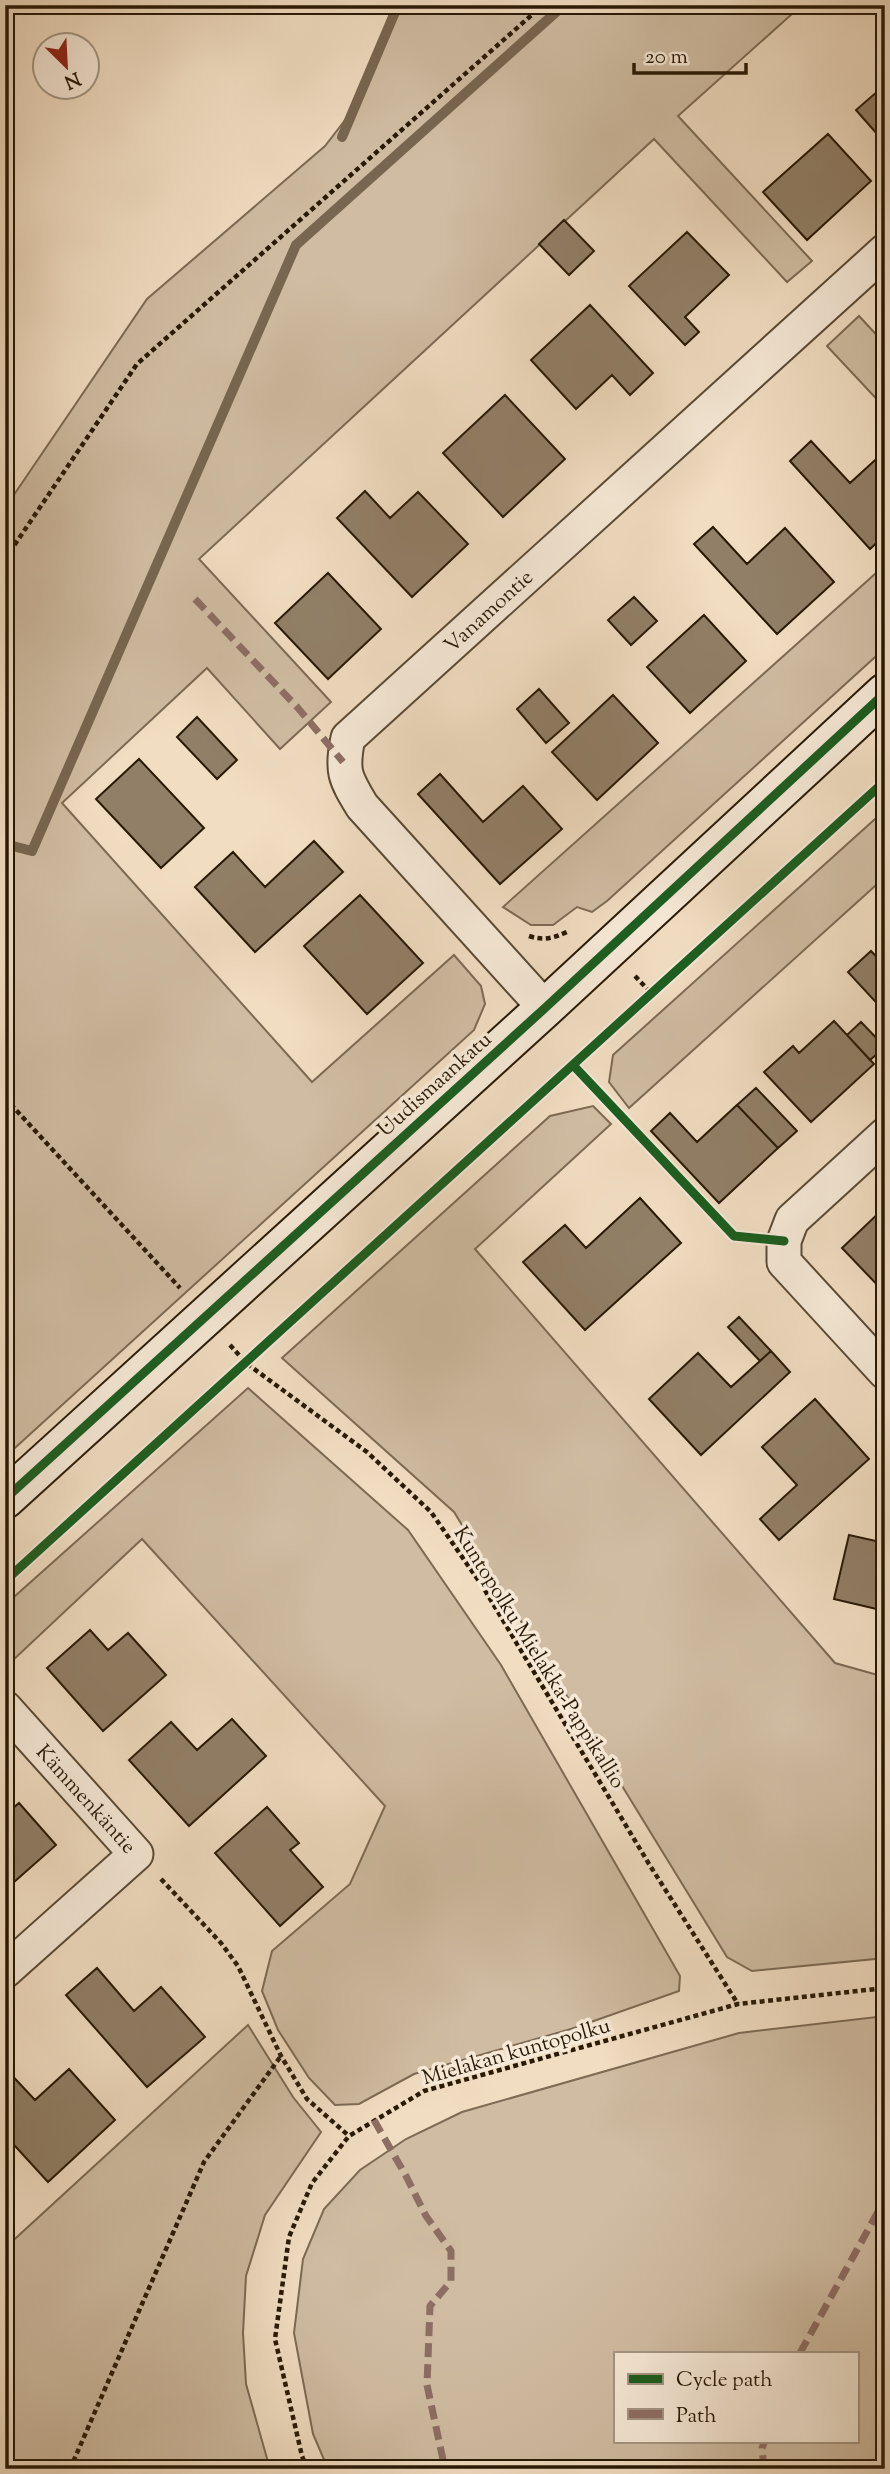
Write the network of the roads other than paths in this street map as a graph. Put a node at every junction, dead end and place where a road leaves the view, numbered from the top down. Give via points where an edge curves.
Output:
1 (885, 251) edge
2 (885, 693) edge
3 (545, 1008) junction
4 (885, 1135) edge
5 (885, 1372) edge
6 (5, 1499) edge
7 (5, 1708) edge
8 (5, 1971) edge

1 - 3 street, Vanamontie via 348,738 343,762 348,783 362,806
2 - 3 street, Uudismaankatu
3 - 6 street, Uudismaankatu
4 - 5 street via 792,1220 784,1241 784,1262
7 - 8 street, Kämmenkäntie via 136,1854

